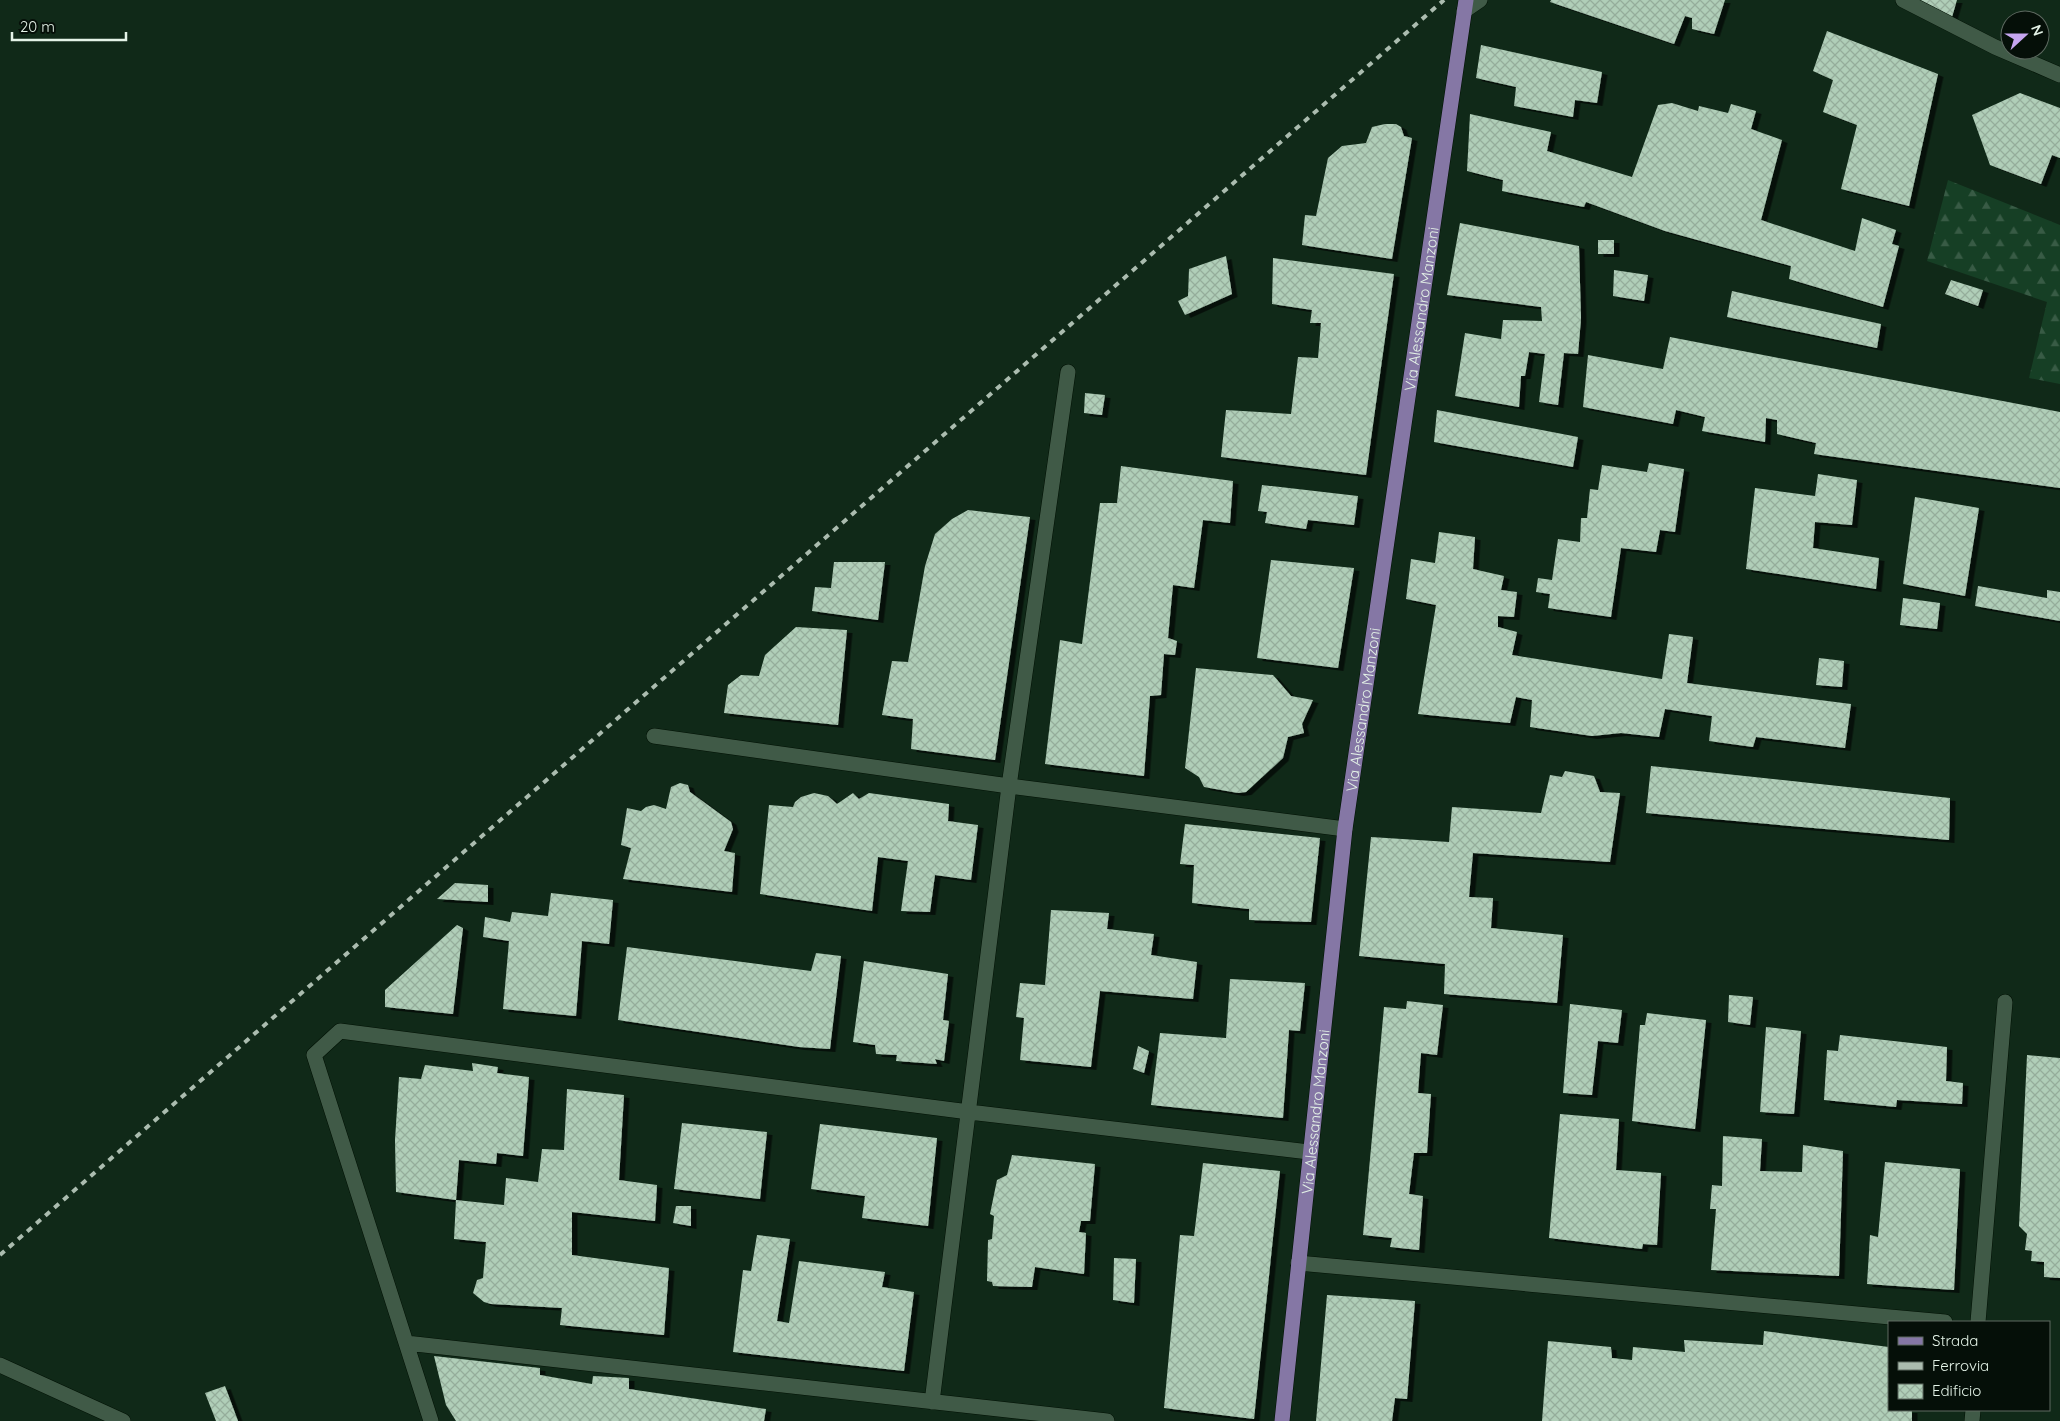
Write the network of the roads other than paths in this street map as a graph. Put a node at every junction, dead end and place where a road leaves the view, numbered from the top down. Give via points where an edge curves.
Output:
1 (1480, 0) edge
2 (1903, 0) edge
3 (1465, 6) edge
4 (2060, 74) edge
5 (1068, 372) dead end
6 (654, 736) dead end
7 (1008, 786) junction
8 (1345, 829) junction
9 (2005, 1002) dead end
10 (969, 1112) junction
11 (1309, 1152) junction
12 (1298, 1262) junction
13 (1935, 1321) edge
14 (1978, 1321) edge
15 (406, 1343) junction
16 (0, 1365) edge
17 (932, 1402) junction
18 (123, 1421) edge
19 (431, 1421) edge
20 (1107, 1421) edge
21 (1282, 1421) edge

1 - 3 street
2 - 4 street via 1994,47
3 - 8 main road, Via Alessandro Manzoni
5 - 7 street
6 - 7 street
7 - 8 street
7 - 10 street
8 - 11 main road, Via Alessandro Manzoni
9 - 14 street
10 - 11 street
10 - 15 street via 340,1031 314,1055
10 - 17 street
11 - 12 main road, Via Alessandro Manzoni
12 - 13 street
12 - 21 main road, Via Alessandro Manzoni
15 - 17 street
15 - 19 street
16 - 18 street
17 - 20 street

